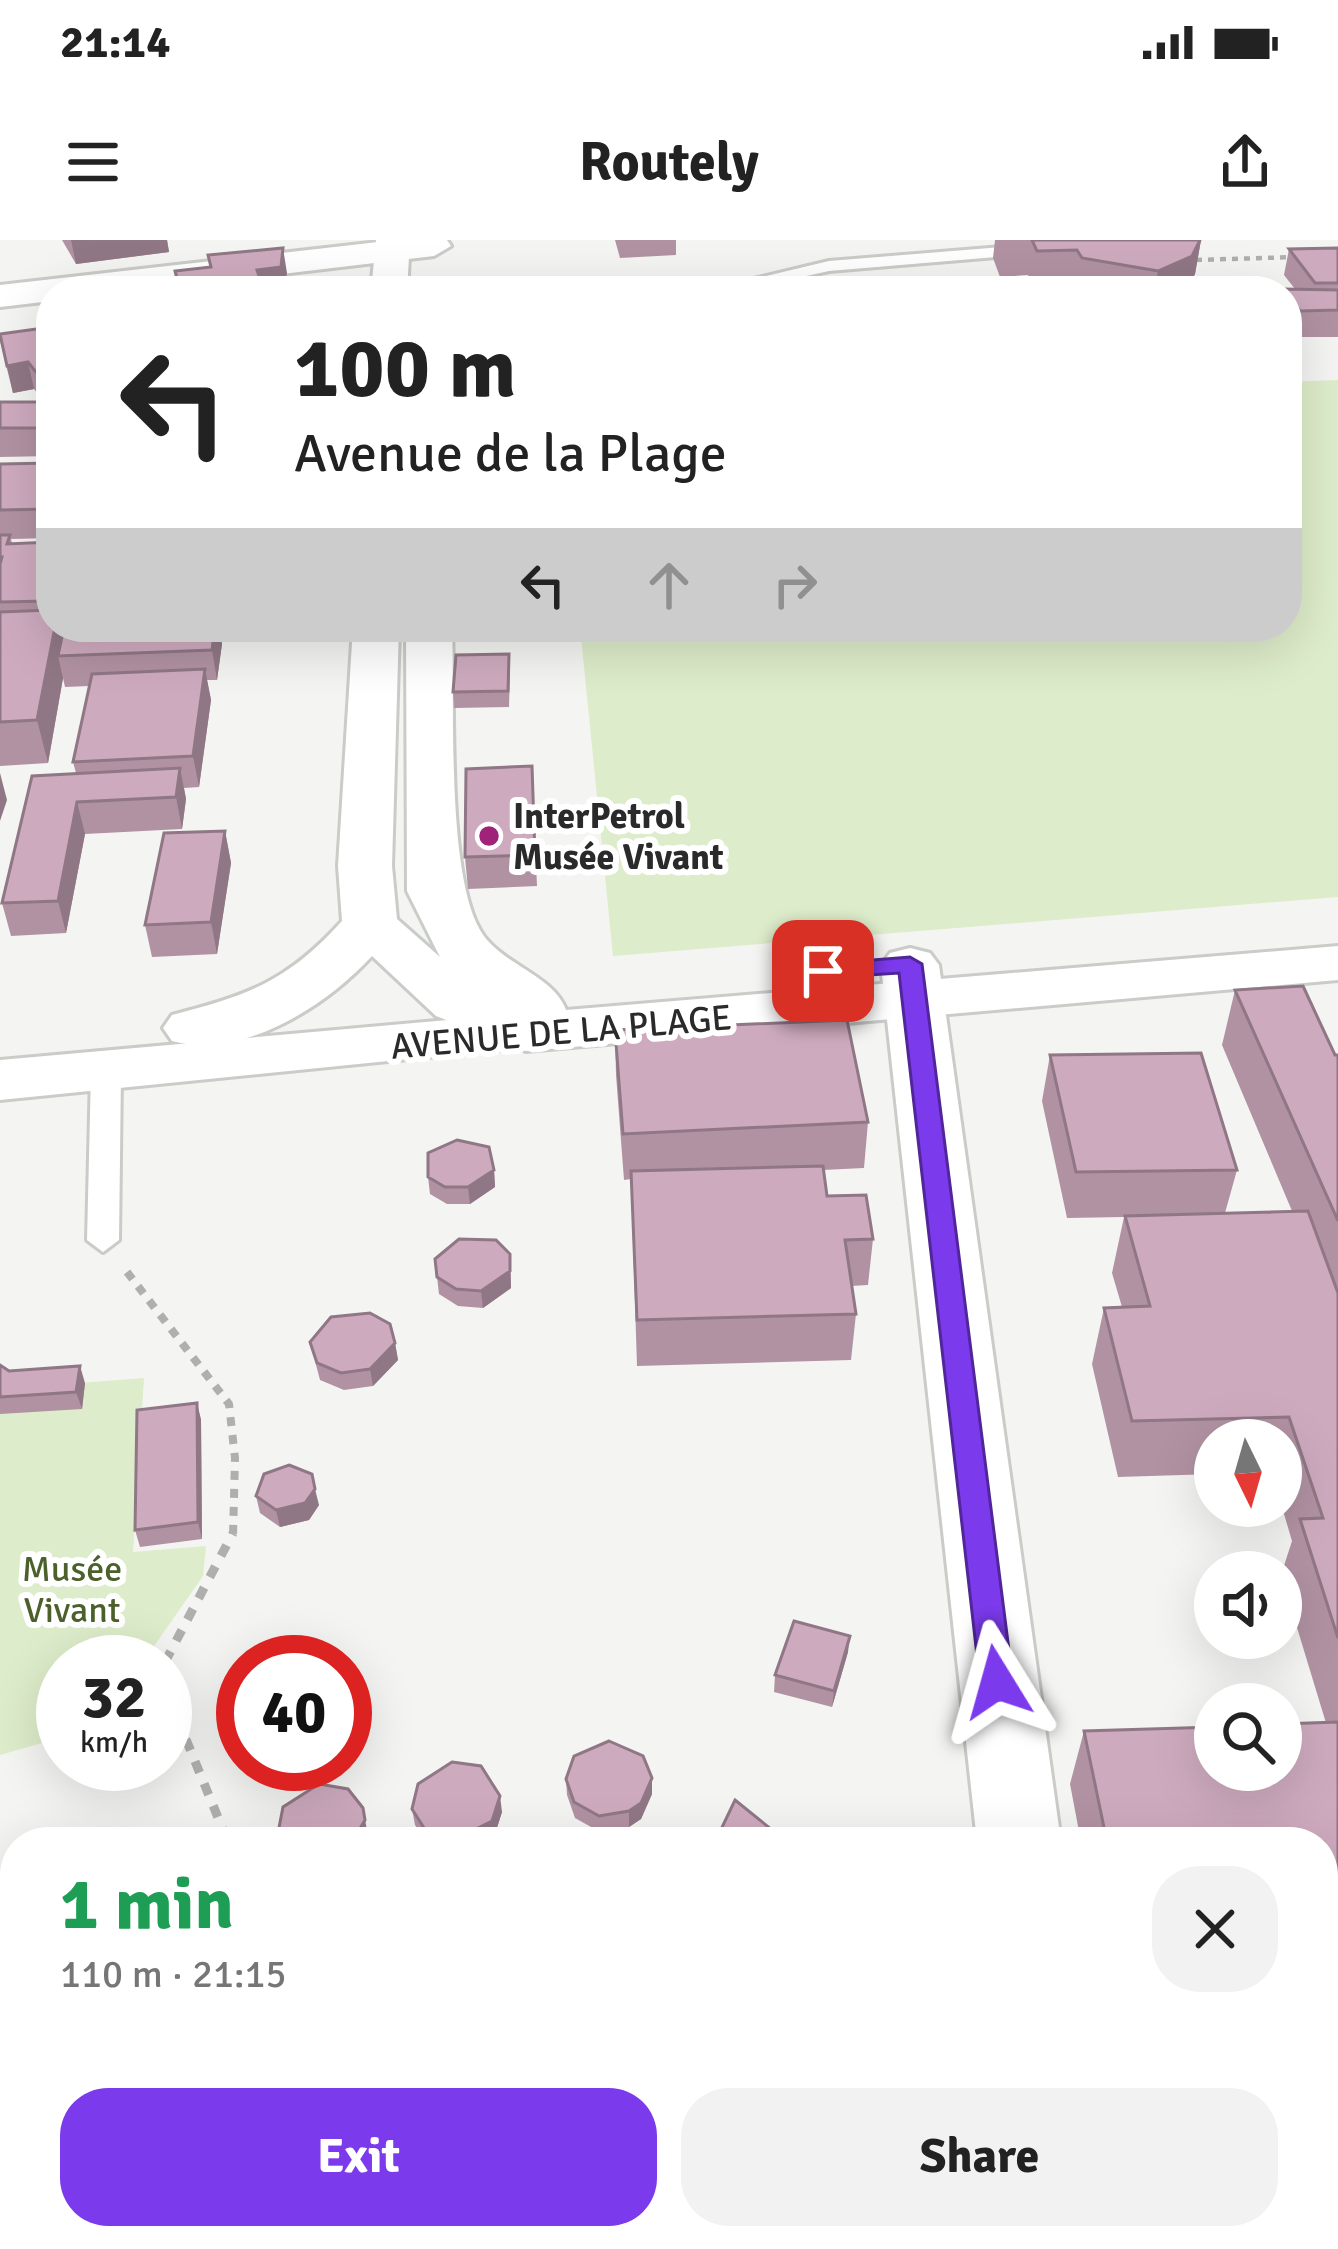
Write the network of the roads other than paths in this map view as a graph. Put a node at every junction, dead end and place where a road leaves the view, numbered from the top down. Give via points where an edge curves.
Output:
1 (434, 243) edge
2 (392, 245) edge
3 (1002, 252) dead end
4 (154, 276) edge
5 (390, 276) edge
6 (433, 276) edge
7 (783, 276) edge
8 (36, 291) edge
9 (0, 296) edge
10 (376, 642) edge
11 (429, 642) edge
12 (427, 755) junction
13 (372, 758) junction
14 (370, 924) junction
15 (1338, 926) edge
16 (1338, 963) edge
17 (912, 981) junction
18 (457, 1003) junction
19 (541, 1020) junction
20 (193, 1028) junction
21 (0, 1041) edge
22 (106, 1073) junction
23 (0, 1080) edge
24 (103, 1240) road end
25 (1017, 1827) edge

1 - 2 main road
1 - 6 main road
2 - 4 main road
2 - 5 main road
3 - 7 lane
8 - 9 main road
10 - 13 main road
11 - 12 main road
12 - 13 main road
12 - 19 main road via 434,891 456,940
13 - 14 main road
14 - 18 main road
14 - 20 main road via 323,979 284,1006
15 - 17 main road, AVENUE DE LA PLAGE
16 - 17 main road, AVENUE DE LA PLAGE
17 - 19 main road, AVENUE DE LA PLAGE
17 - 25 main road
18 - 19 main road, AVENUE DE LA PLAGE
18 - 20 main road, AVENUE DE LA PLAGE
19 - 22 main road, AVENUE DE LA PLAGE
20 - 21 main road, AVENUE DE LA PLAGE
22 - 23 main road, AVENUE DE LA PLAGE
22 - 24 lane

